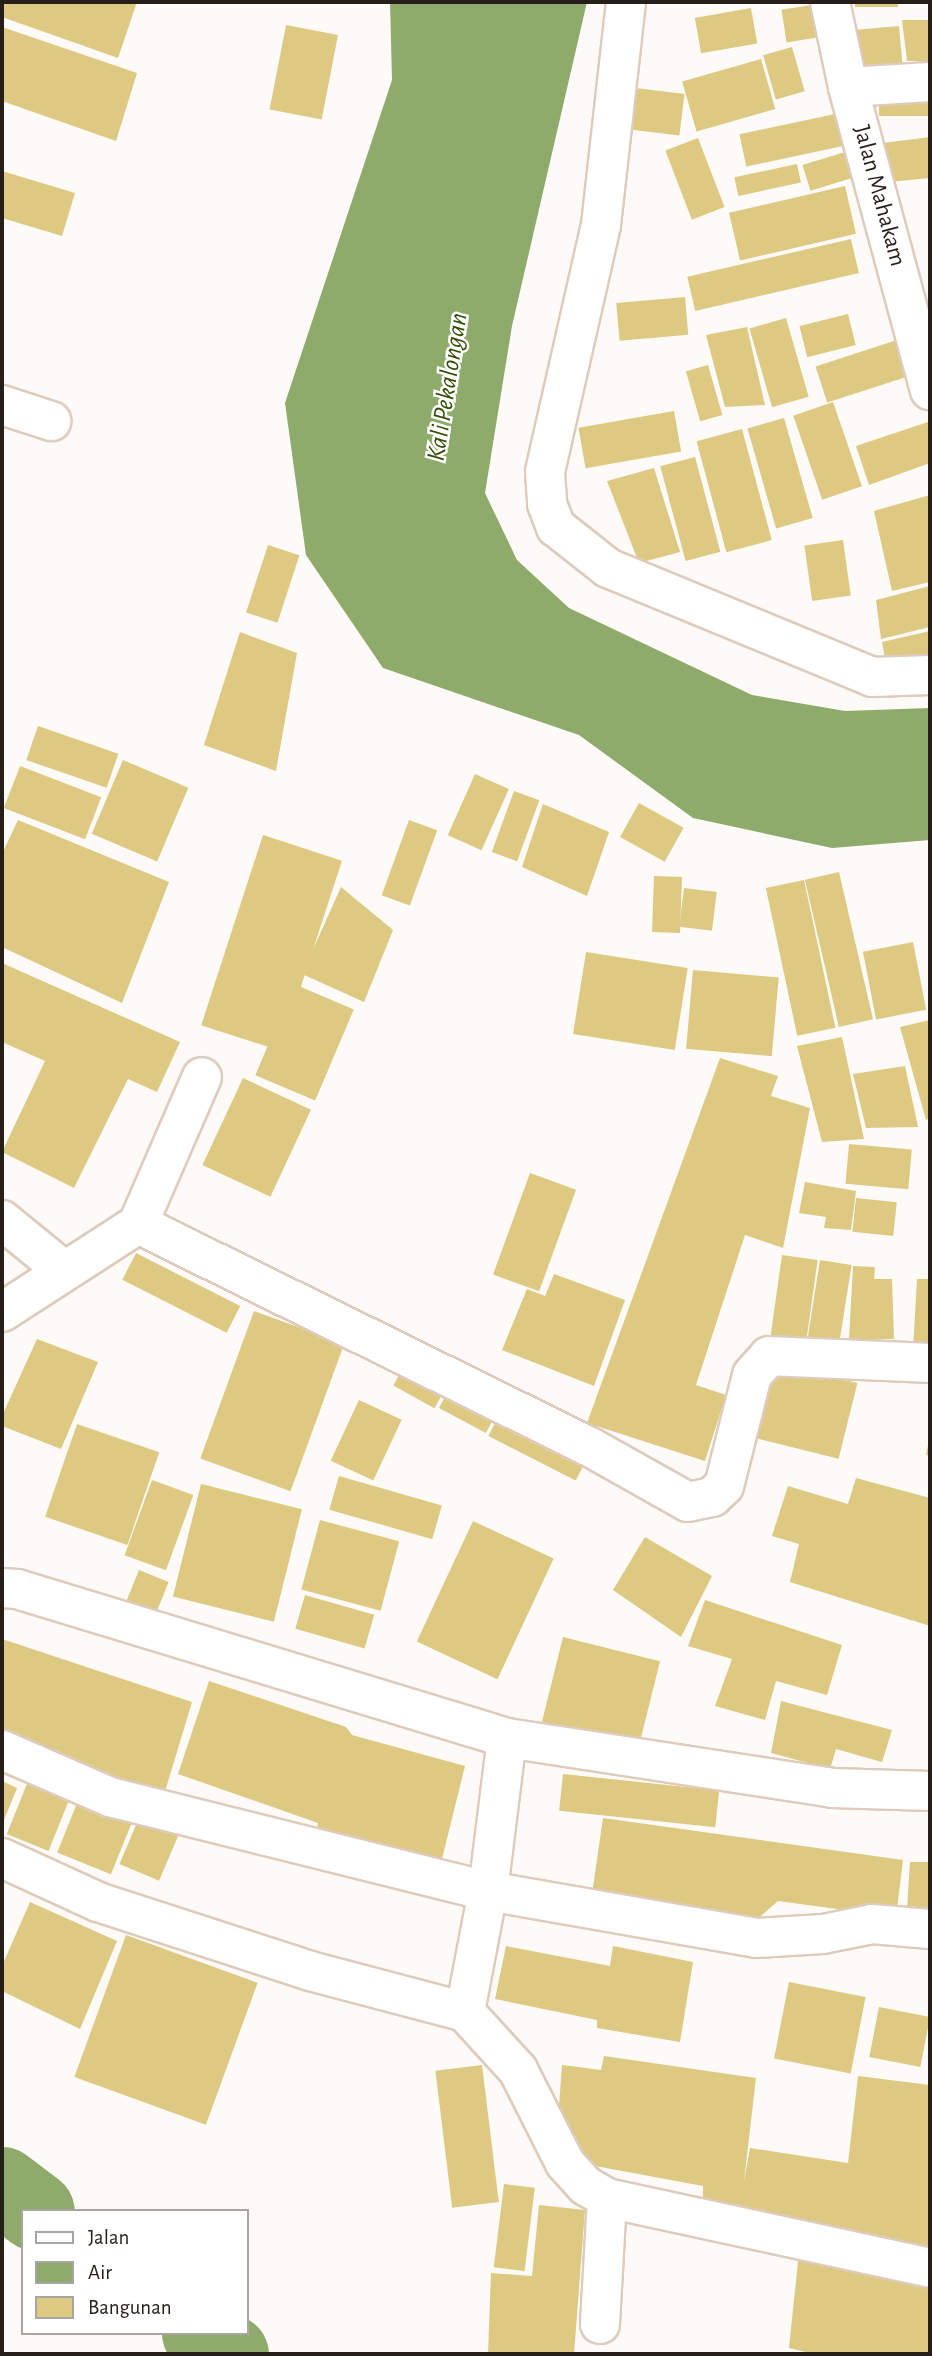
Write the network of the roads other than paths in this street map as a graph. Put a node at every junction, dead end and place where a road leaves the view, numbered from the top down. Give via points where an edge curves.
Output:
1 (626, 2) edge
2 (830, 2) edge
3 (930, 82) edge
4 (848, 87) junction
5 (930, 390) edge
6 (2, 405) edge
7 (51, 421) dead end
8 (930, 675) edge
9 (202, 1077) dead end
10 (2, 1220) edge
11 (138, 1224) junction
12 (62, 1269) junction
13 (2, 1312) edge
14 (930, 1363) edge
15 (2, 1588) edge
16 (507, 1738) junction
17 (2, 1750) edge
18 (930, 1791) edge
19 (2, 1858) edge
20 (488, 1891) junction
21 (930, 1928) edge
22 (465, 2012) junction
23 (607, 2198) junction
24 (930, 2269) edge
25 (600, 2324) dead end

1 - 8 street via 601,225 545,472 547,503 556,527 608,568 872,677
2 - 4 street, Jalan Mahakam
3 - 4 street
4 - 5 street, Jalan Mahakam
6 - 7 street
9 - 11 street
10 - 12 street
11 - 12 street
11 - 14 street via 590,1447 688,1502 712,1497 724,1486 752,1375 769,1356
12 - 13 street
15 - 16 street
16 - 18 street via 832,1788
16 - 20 street
17 - 20 street via 110,1797
19 - 22 street via 97,1902 310,1971
20 - 21 street via 757,1938 823,1934 872,1924
20 - 22 street
22 - 23 street via 518,2070 565,2163 586,2186
23 - 24 street
23 - 25 street

